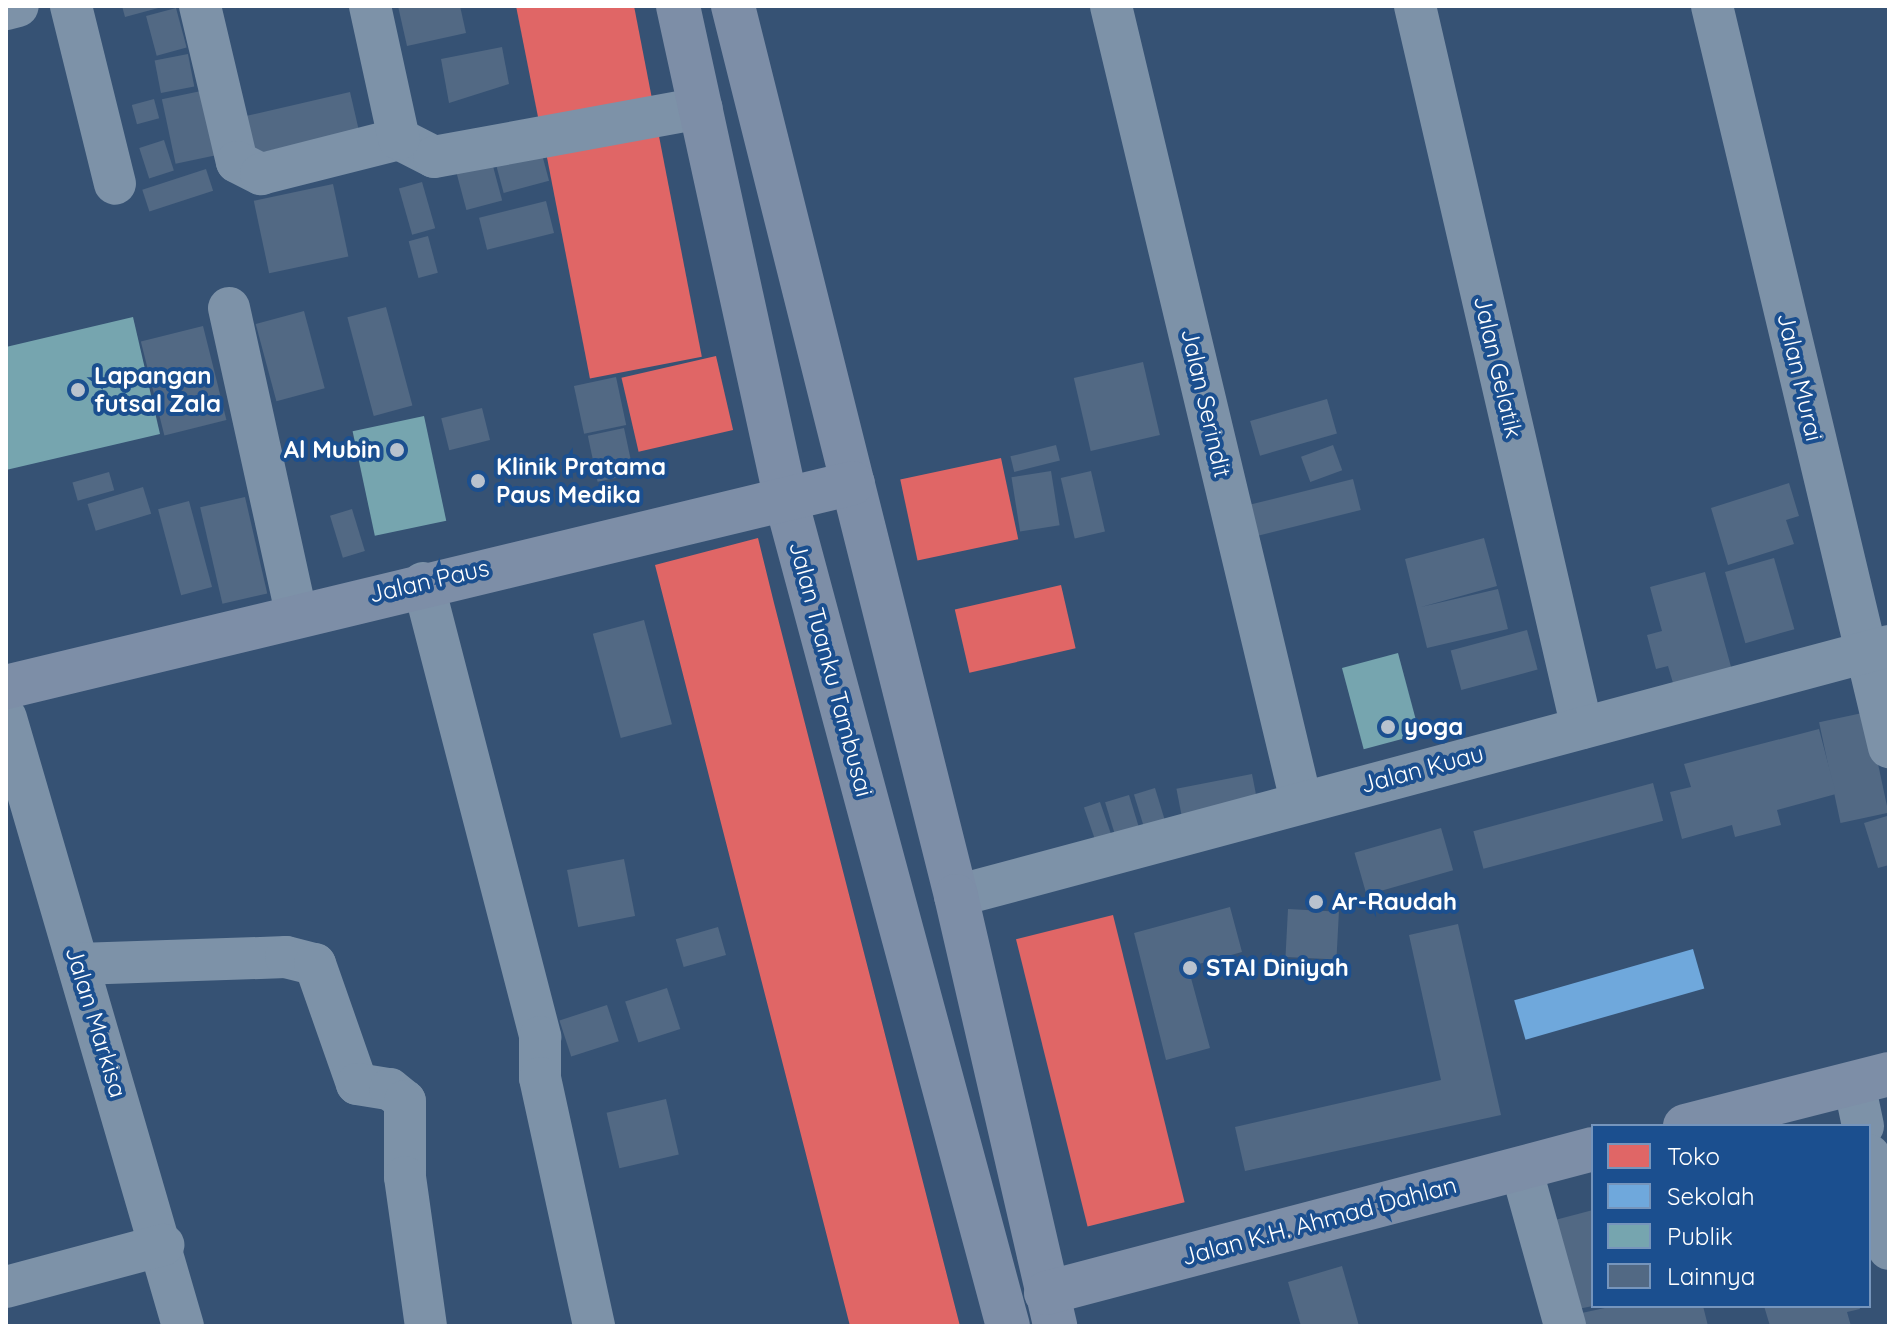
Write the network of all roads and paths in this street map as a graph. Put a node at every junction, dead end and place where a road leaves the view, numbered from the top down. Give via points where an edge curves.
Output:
1 (18, 6) edge
2 (71, 6) edge
3 (200, 6) edge
4 (370, 6) edge
5 (678, 6) edge
6 (733, 6) edge
7 (1111, 6) edge
8 (1415, 6) edge
9 (1712, 6) edge
10 (6, 9) edge
11 (702, 108) junction
12 (399, 139) junction
13 (115, 184) dead end
14 (229, 308) dead end
15 (853, 483) junction
16 (786, 500) junction
17 (423, 583) junction
18 (296, 612) junction
19 (1877, 648) edge
20 (6, 687) edge
21 (6, 718) edge
22 (1582, 728) junction
23 (1889, 747) edge
24 (1301, 801) junction
25 (956, 896) junction
26 (78, 964) junction
27 (1871, 1078) edge
28 (1693, 1124) edge
29 (1863, 1124) edge
30 (1591, 1150) edge
31 (1871, 1164) edge
32 (1521, 1168) junction
33 (163, 1245) junction
34 (1889, 1249) edge
35 (6, 1287) edge
36 (1050, 1310) edge
37 (183, 1326) edge
38 (426, 1326) edge
39 (594, 1326) edge
40 (1008, 1326) edge
41 (1565, 1326) edge

1 - 10 street
2 - 13 street
3 - 12 street via 237,162 261,174
4 - 12 street
5 - 11 main road, Jalan Tuanku Tambusai
6 - 15 main road
7 - 24 street, Jalan Serindit
8 - 22 street, Jalan Gelatik
9 - 19 street, Jalan Murai
11 - 12 street via 434,157
11 - 16 main road, Jalan Tuanku Tambusai
14 - 18 street
15 - 16 main road, Jalan Paus
15 - 25 main road
16 - 17 main road, Jalan Paus
16 - 40 main road, Jalan Tuanku Tambusai
17 - 18 main road, Jalan Paus
17 - 39 street via 540,1037 543,1093
18 - 20 main road, Jalan Paus
19 - 22 street, Jalan Kuau
19 - 23 street, Jalan Murai
21 - 26 street, Jalan Markisa
22 - 24 street, Jalan Kuau
24 - 25 street, Jalan Kuau
25 - 36 main road
26 - 33 street, Jalan Markisa
26 - 38 street via 286,957 315,964 357,1084 390,1089 405,1101 405,1177
27 - 28 main road
27 - 29 street
30 - 32 main road, Jalan K.H. Ahmad Dahlan
31 - 34 street
32 - 36 main road, Jalan K.H. Ahmad Dahlan
32 - 41 street
33 - 35 street
33 - 37 street, Jalan Markisa

